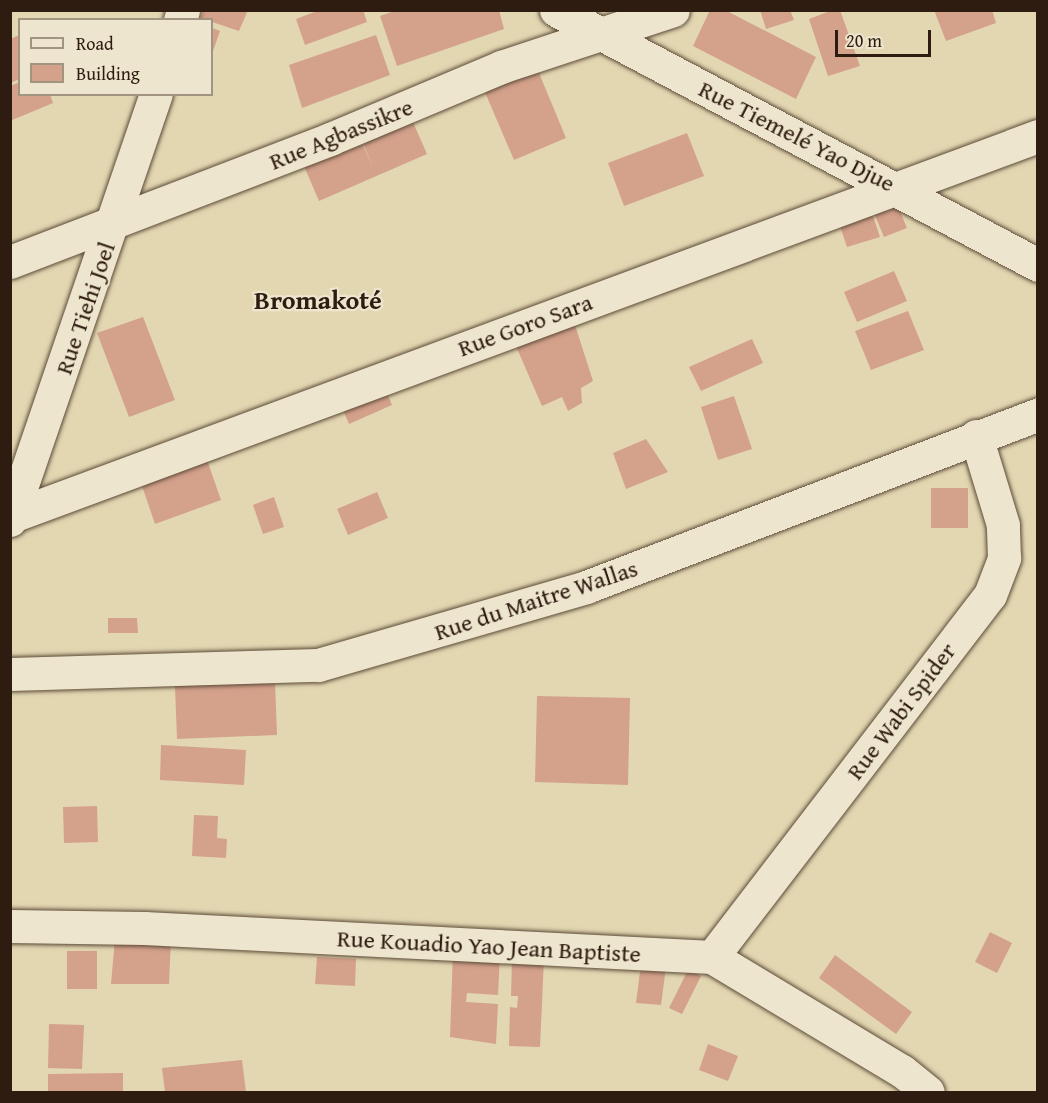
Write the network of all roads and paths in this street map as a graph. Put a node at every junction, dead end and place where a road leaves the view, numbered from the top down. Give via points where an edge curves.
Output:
1 (556, 10) edge
2 (673, 10) edge
3 (602, 37) junction
4 (155, 96) edge
5 (1038, 136) edge
6 (897, 186) junction
7 (115, 224) junction
8 (10, 262) edge
9 (1038, 265) edge
10 (1038, 414) edge
11 (976, 436) junction
12 (11, 518) edge
13 (10, 674) edge
14 (10, 926) edge
15 (712, 957) junction
16 (899, 1082) edge
17 (928, 1092) edge

1 - 3 street, Rue Tiemelé Yao Djue
2 - 3 street, Rue Agbassikre
3 - 6 street, Rue Tiemelé Yao Djue
3 - 7 street, Rue Agbassikre via 501,67
4 - 7 street, Rue Tiehi Joel
5 - 6 street, Rue Goro Sara
6 - 9 street, Rue Tiemelé Yao Djue
6 - 12 street, Rue Goro Sara
7 - 8 street, Rue Agbassikre
7 - 12 street, Rue Tiehi Joel
10 - 11 street, Rue du Maitre Wallas
11 - 13 street, Rue du Maitre Wallas via 586,587 318,666
11 - 15 street, Rue Wabi Spider via 1003,525 1004,558 990,595
14 - 15 street, Rue Kouadio Yao Jean Baptiste via 144,928
15 - 16 street, Rue Kouadio Yao Jean Baptiste
16 - 17 street, Rue Kouadio Yao Jean Baptiste

